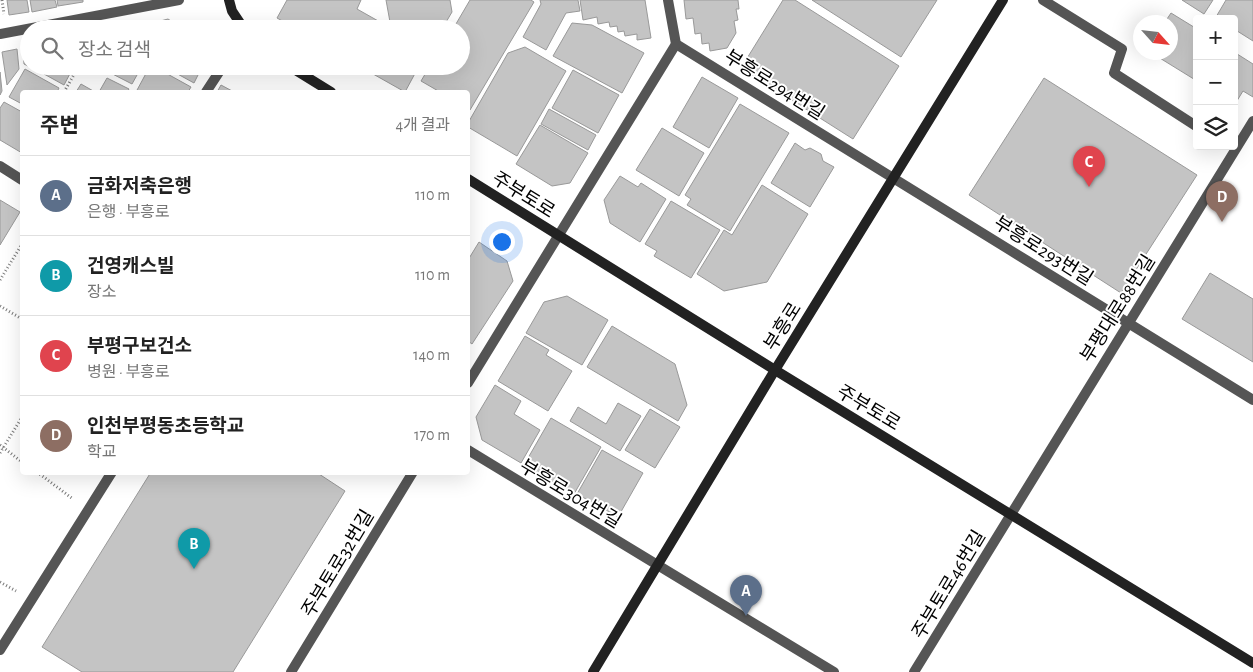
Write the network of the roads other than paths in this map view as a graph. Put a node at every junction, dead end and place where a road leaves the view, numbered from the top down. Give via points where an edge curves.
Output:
1 (179, 0) edge
2 (228, 0) edge
3 (668, 0) edge
4 (1003, 0) edge
5 (1043, 0) edge
6 (74, 20) edge
7 (238, 20) edge
8 (20, 30) edge
9 (0, 34) edge
10 (676, 44) junction
11 (217, 75) edge
12 (304, 75) edge
13 (207, 90) edge
14 (328, 90) edge
15 (1253, 120) edge
16 (1193, 124) edge
17 (0, 166) edge
18 (894, 178) junction
19 (20, 179) edge
20 (470, 180) edge
21 (558, 236) junction
22 (1129, 323) junction
23 (775, 370) junction
24 (470, 381) edge
25 (1253, 400) edge
26 (470, 451) edge
27 (110, 475) edge
28 (411, 475) edge
29 (1011, 514) junction
30 (657, 565) junction
31 (0, 650) edge
32 (1253, 663) edge
33 (291, 672) edge
34 (593, 672) edge
35 (834, 672) edge
36 (914, 672) edge

1 - 6 lane
2 - 7 main road
3 - 10 lane
4 - 18 main road, 부흥로
5 - 16 lane via 1122,49 1114,73
8 - 9 lane
10 - 18 lane, 부흥로294번길
10 - 21 lane
11 - 13 lane
12 - 14 main road
15 - 22 lane, 부평대로88번길
17 - 19 lane
18 - 22 lane, 부흥로293번길
18 - 23 main road, 부흥로
20 - 21 main road, 주부토로
21 - 23 main road, 주부토로
21 - 24 lane
22 - 25 lane, 부흥로293번길
22 - 29 lane, 부평대로88번길
23 - 29 main road, 주부토로
23 - 30 main road, 부흥로
26 - 30 lane, 부흥로304번길
27 - 31 lane
28 - 33 lane, 주부토로32번길
29 - 32 main road, 주부토로
29 - 36 lane, 주부토로46번길
30 - 34 main road, 부흥로
30 - 35 lane, 부흥로304번길

